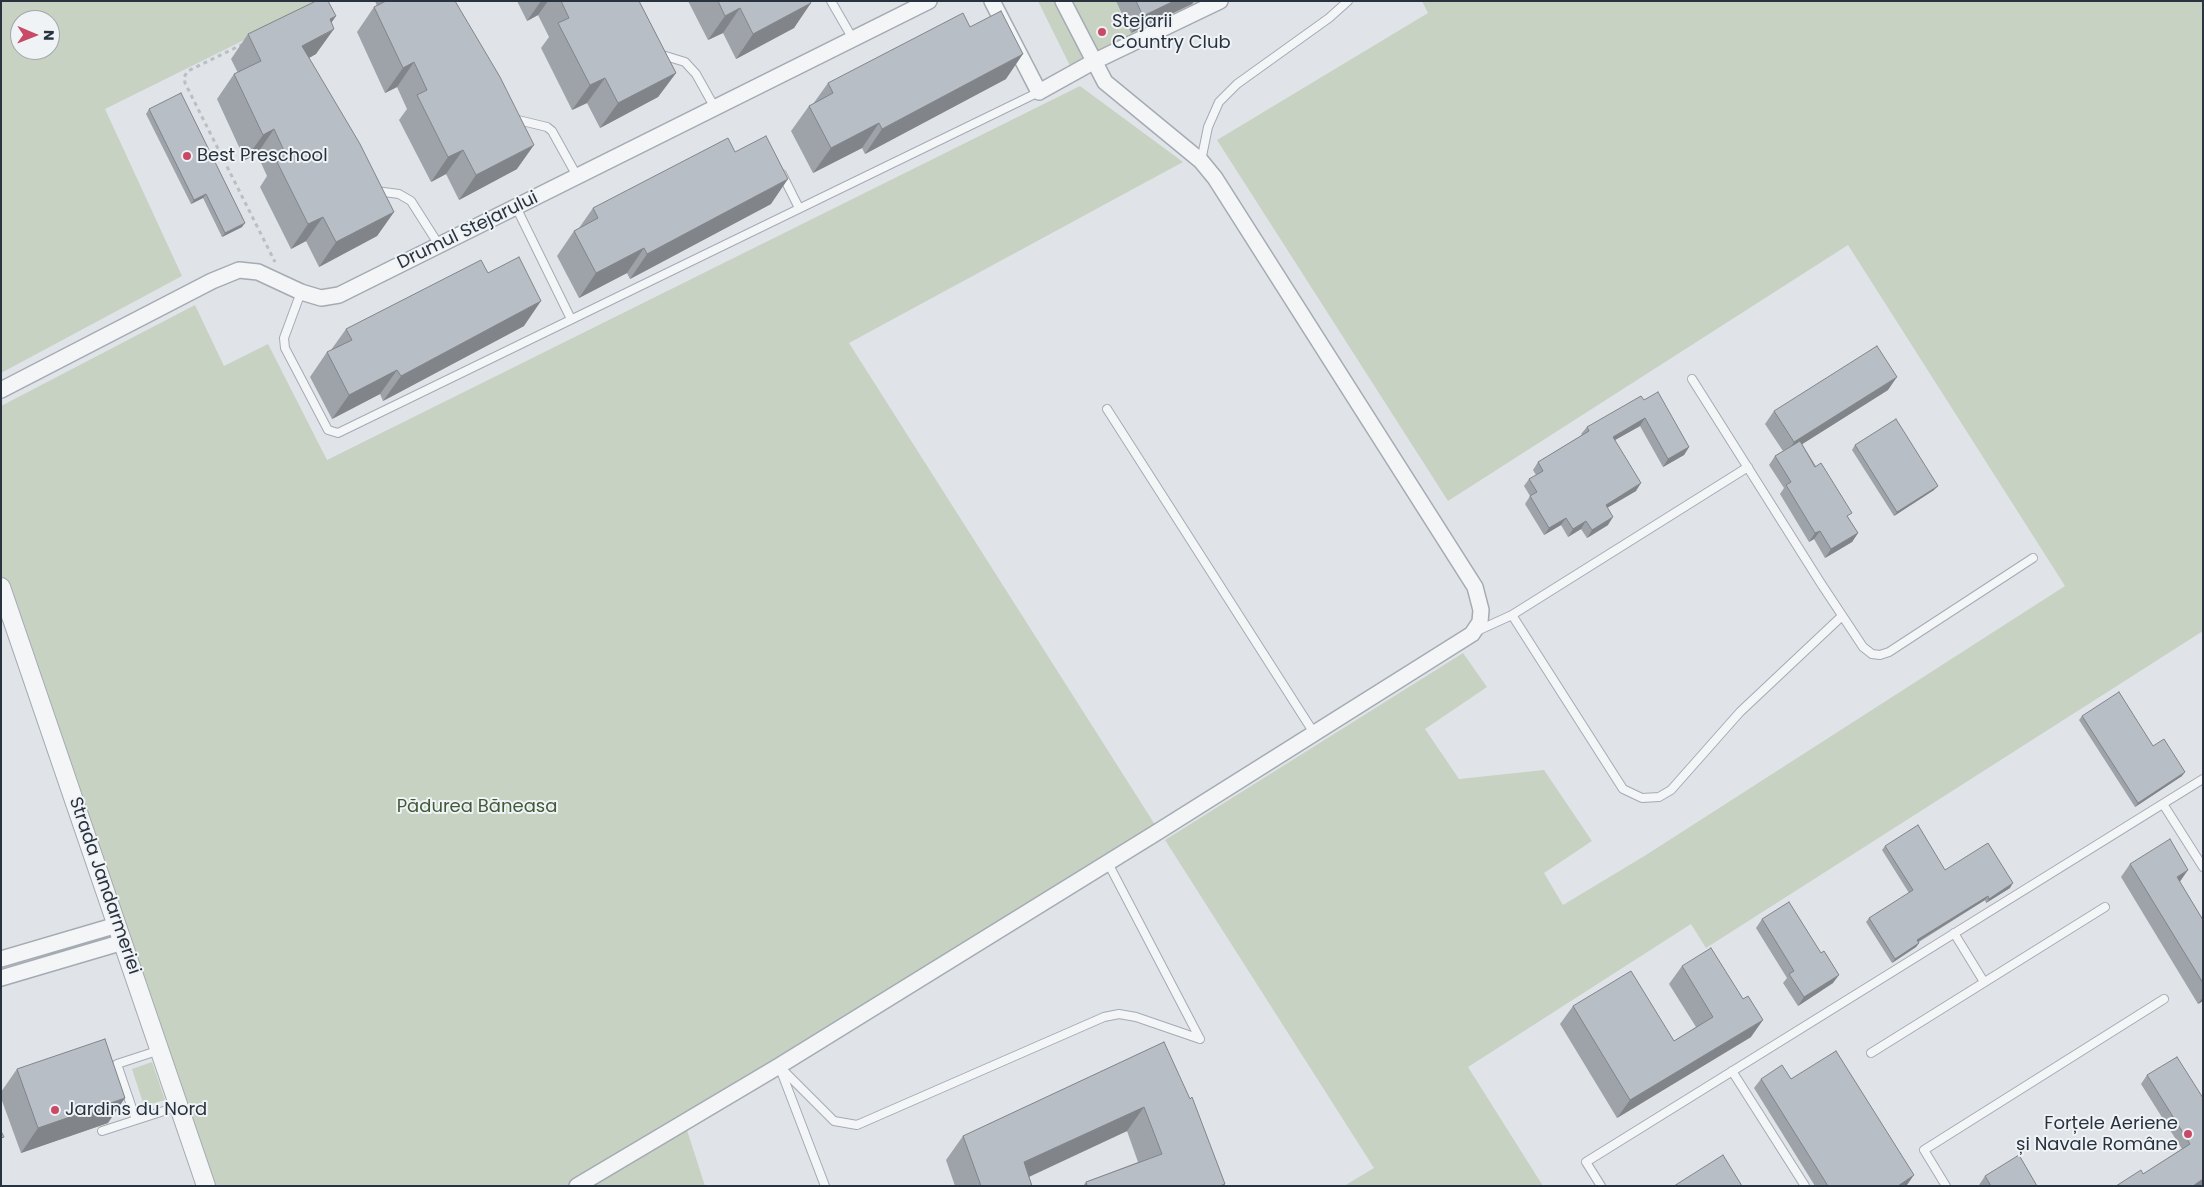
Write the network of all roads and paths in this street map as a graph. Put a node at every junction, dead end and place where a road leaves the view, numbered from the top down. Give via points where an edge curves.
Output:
1 (831, 1) edge
2 (929, 1) edge
3 (992, 1) edge
4 (1062, 1) edge
5 (1220, 1) edge
6 (1348, 1) edge
7 (853, 39) junction
8 (250, 40) edge
9 (650, 50) edge
10 (1093, 62) junction
11 (1038, 92) junction
12 (715, 108) junction
13 (506, 114) edge
14 (1200, 161) junction
15 (779, 168) edge
16 (578, 176) junction
17 (367, 184) edge
18 (516, 207) junction
19 (799, 208) junction
20 (440, 245) junction
21 (286, 285) junction
22 (301, 292) junction
23 (571, 319) junction
24 (1692, 379) dead end
25 (1, 390) edge
26 (1107, 408) dead end
27 (1748, 467) junction
28 (2033, 558) dead end
29 (1, 587) edge
30 (1512, 615) junction
31 (1842, 616) junction
32 (1472, 634) junction
33 (1314, 733) junction
34 (2203, 779) edge
35 (2163, 804) junction
36 (1108, 863) junction
37 (2203, 867) edge
38 (2105, 907) dead end
39 (1954, 933) junction
40 (120, 934) junction
41 (1, 959) edge
42 (1, 978) edge
43 (1984, 982) junction
44 (2164, 999) dead end
45 (160, 1050) junction
46 (1871, 1053) dead end
47 (779, 1066) junction
48 (1732, 1071) junction
49 (179, 1106) junction
50 (136, 1120) junction
51 (102, 1132) edge
52 (206, 1186) edge
53 (577, 1186) edge
54 (825, 1186) edge
55 (1601, 1186) edge
56 (1805, 1186) edge
57 (1946, 1186) edge

1 - 7 lane
2 - 7 street, Drumul Stejarului
3 - 11 street
4 - 10 street
5 - 10 street
6 - 14 lane via 1237,84 1219,102 1208,126
7 - 12 street, Drumul Stejarului
8 - 21 path via 188,71 184,77
9 - 12 lane via 685,62 696,74
10 - 11 street
10 - 14 street via 1115,92
11 - 19 lane
12 - 16 street, Drumul Stejarului
13 - 16 lane via 517,121 552,131
14 - 32 street via 1215,178 1475,588 1481,610 1480,622
15 - 19 lane
16 - 18 street, Drumul Stejarului
17 - 20 lane via 377,192 399,194 411,201
18 - 20 street, Drumul Stejarului
18 - 23 lane
19 - 23 lane
20 - 22 street, Drumul Stejarului via 339,295 321,298
21 - 22 street, Drumul Stejarului
21 - 25 street, Drumul Stejarului via 252,270 239,270
22 - 23 lane via 284,338 285,348 328,430 338,433
24 - 27 lane
26 - 33 lane
27 - 30 lane
27 - 31 lane
28 - 31 lane via 1880,655 1872,654 1863,647
29 - 40 street, Strada Jandarmeriei
30 - 31 lane via 1623,789 1642,798 1659,797 1671,790 1740,712
30 - 32 lane
32 - 33 street
33 - 36 street
34 - 35 lane
35 - 37 lane
35 - 39 lane
36 - 47 street
36 - 47 lane via 1200,1039 1136,1017 1119,1014 1104,1017 857,1125 834,1121
38 - 43 lane
39 - 43 lane
39 - 48 lane
40 - 41 street
40 - 42 street
40 - 45 street, Strada Jandarmeriei
43 - 46 lane
44 - 57 lane via 1924,1150
45 - 49 street, Strada Jandarmeriei
45 - 50 lane via 117,1064
47 - 53 street
47 - 54 lane
48 - 55 lane via 1586,1162
48 - 56 lane
49 - 50 lane
49 - 52 street, Strada Jandarmeriei
50 - 51 lane

